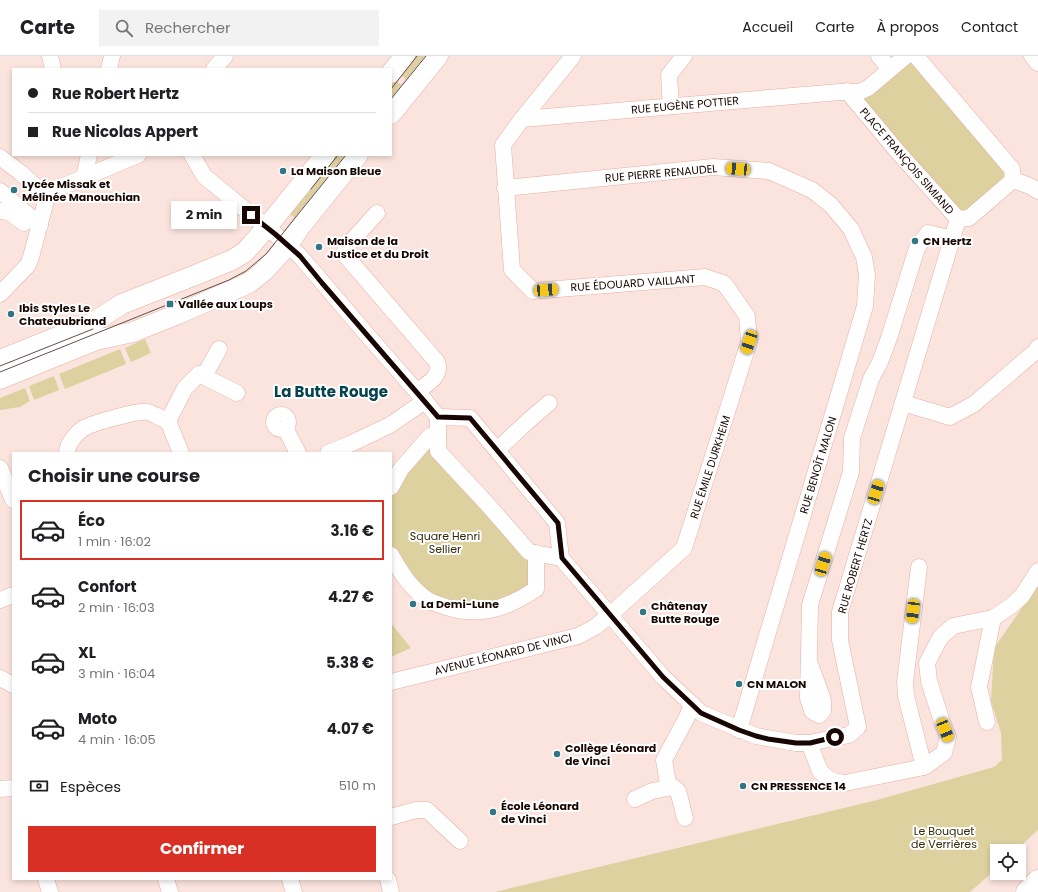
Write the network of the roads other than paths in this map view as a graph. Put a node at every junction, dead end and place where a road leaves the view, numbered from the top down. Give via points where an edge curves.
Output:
1 (50, 56) edge
2 (112, 56) edge
3 (225, 56) edge
4 (405, 56) edge
5 (438, 56) edge
6 (573, 56) edge
7 (684, 56) edge
8 (879, 56) edge
9 (906, 56) edge
10 (916, 56) edge
11 (1032, 56) edge
12 (1038, 63) edge
13 (53, 68) edge
14 (109, 68) edge
15 (215, 68) edge
16 (890, 69) junction
17 (392, 72) edge
18 (847, 92) junction
19 (671, 106) junction
20 (392, 113) edge
21 (522, 120) junction
22 (89, 156) edge
23 (136, 156) edge
24 (193, 156) edge
25 (324, 156) edge
26 (357, 156) edge
27 (0, 157) edge
28 (84, 178) junction
29 (1013, 180) junction
30 (505, 188) junction
31 (0, 191) edge
32 (1038, 191) edge
33 (51, 194) junction
34 (832, 206) joint
35 (0, 211) edge
36 (377, 213) dead end
37 (958, 219) junction
38 (40, 225) junction
39 (267, 227) junction
40 (952, 239) junction
41 (288, 245) junction
42 (0, 294) edge
43 (732, 294) joint
44 (1038, 347) edge
45 (219, 349) dead end
46 (0, 360) edge
47 (204, 376) junction
48 (0, 379) edge
49 (237, 393) dead end
50 (421, 396) junction
51 (549, 403) dead end
52 (903, 403) junction
53 (438, 417) junction
54 (168, 421) junction
55 (285, 428) dead end
56 (438, 435) junction
57 (497, 450) junction
58 (67, 452) edge
59 (181, 452) edge
60 (297, 452) edge
61 (330, 452) edge
62 (0, 468) edge
63 (392, 485) edge
64 (12, 498) edge
65 (536, 554) junction
66 (392, 557) edge
67 (562, 558) junction
68 (919, 567) dead end
69 (1038, 571) edge
70 (12, 595) edge
71 (0, 600) edge
72 (611, 614) junction
73 (993, 618) junction
74 (810, 664) dead end
75 (0, 678) edge
76 (392, 682) edge
77 (12, 684) edge
78 (692, 704) junction
79 (987, 722) dead end
80 (739, 730) junction
81 (810, 743) junction
82 (924, 767) junction
83 (673, 787) junction
84 (12, 788) edge
85 (0, 789) edge
86 (635, 799) dead end
87 (392, 817) edge
88 (685, 818) dead end
89 (460, 841) dead end
90 (46, 880) edge
91 (166, 880) edge
92 (290, 880) edge
93 (388, 880) edge
94 (1038, 881) edge
95 (50, 892) edge
96 (170, 892) edge
97 (294, 892) edge
98 (390, 892) edge
99 (1027, 892) edge

1 - 13 street
2 - 14 street
3 - 15 street
4 - 17 main road
5 - 20 main road
6 - 21 street, RUE ÉDOUARD VAILLANT
7 - 19 street via 669,75
8 - 16 street
9 - 16 street, PLACE FRANÇOIS SIMIAND
10 - 29 street via 1012,169
11 - 12 street
16 - 18 street, PLACE FRANÇOIS SIMIAND via 868,88 859,92
18 - 19 street, RUE EUGÈNE POTTIER
18 - 37 street, PLACE FRANÇOIS SIMIAND
19 - 21 street, RUE EUGÈNE POTTIER
21 - 30 street, RUE ÉDOUARD VAILLANT via 504,145
22 - 28 street
23 - 28 street
24 - 39 street via 204,176
25 - 39 main road
26 - 41 main road
27 - 33 street
28 - 33 street
29 - 32 street
29 - 37 street, PLACE FRANÇOIS SIMIAND via 969,218
30 - 34 street, RUE PIERRE RENAUDEL via 713,168 769,171 812,190
30 - 43 street, RUE ÉDOUARD VAILLANT via 512,270 533,291 705,277 722,283
31 - 38 street
33 - 38 street
34 - 80 street, RUE BENOÎT MALON via 851,229 864,257 867,275 865,306
35 - 38 street via 9,212 24,224
36 - 50 street via 348,245 345,254 437,362 438,369 434,378
37 - 40 street, RUE ROBERT HERTZ
38 - 42 street via 28,265
39 - 41 street
39 - 46 main road via 245,252 232,260 122,304 92,323
40 - 52 street, RUE ROBERT HERTZ
40 - 74 street via 928,233 916,248 890,338 871,379 852,438 851,472 810,605
41 - 48 main road via 257,277 234,290 133,332 96,340
41 - 50 street
43 - 72 street, RUE ÉMILE DURKHEIM via 747,316 749,342 684,548
44 - 52 street via 974,404 950,417
45 - 47 street
47 - 49 street
47 - 54 street via 199,374 184,388
50 - 53 street
50 - 61 street via 390,425
51 - 57 street
52 - 81 street, RUE ROBERT HERTZ via 840,612 840,640 858,727 849,735
53 - 56 street
53 - 57 street via 470,418
54 - 58 street via 148,412 131,413 84,428 73,438
54 - 59 street
55 - 60 street
56 - 63 street via 430,436 401,469
56 - 65 street via 438,451 529,552
57 - 67 street via 558,523
62 - 64 street
65 - 66 street via 536,589 504,607 480,612 451,608 429,601 412,587
65 - 67 street
67 - 72 street
68 - 82 street via 905,682 906,696
69 - 73 street via 1022,596
70 - 71 street
72 - 76 street, AVENUE LÉONARD DE VINCI via 578,636
72 - 78 street via 663,677
73 - 79 street via 979,687
73 - 82 street via 954,626 940,638 927,663 929,681 948,737 944,753
75 - 77 street
78 - 80 street via 701,713
78 - 83 street via 664,760 668,783
80 - 81 street via 768,739
81 - 82 street via 820,771 830,780 845,783
83 - 86 street via 652,791
83 - 88 street via 678,791
84 - 85 street
87 - 89 street via 416,810 427,810
90 - 95 street
91 - 96 street
92 - 97 street
93 - 98 street
94 - 99 highway

